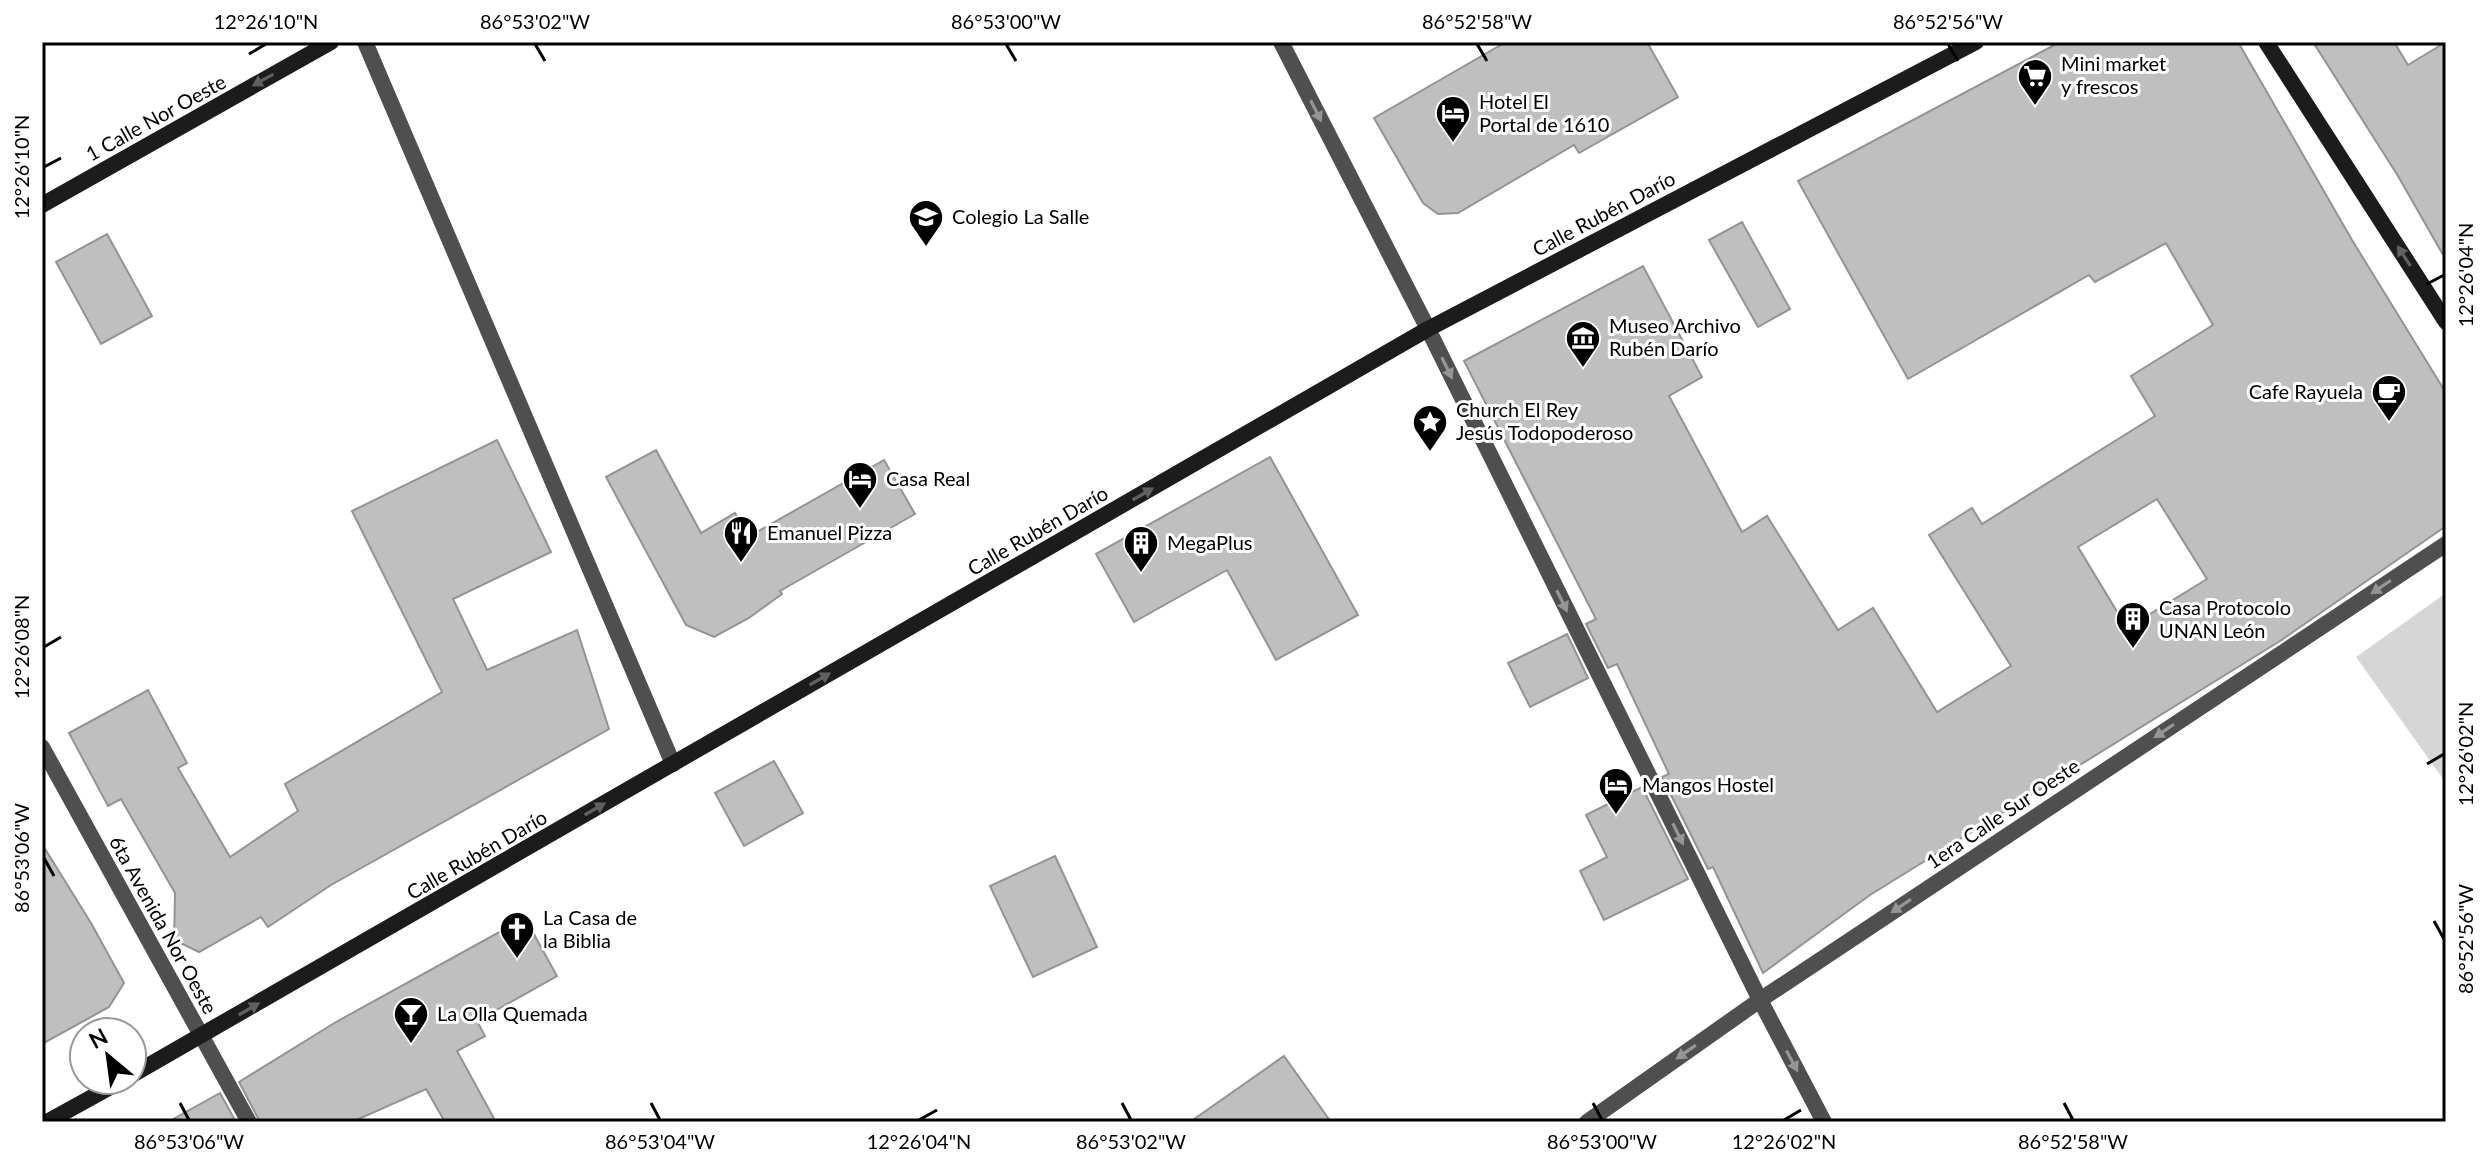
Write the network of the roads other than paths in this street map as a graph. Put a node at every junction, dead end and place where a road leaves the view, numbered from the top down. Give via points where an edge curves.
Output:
1 (331, 42) edge
2 (365, 42) edge
3 (1281, 42) edge
4 (1976, 42) edge
5 (2266, 42) edge
6 (42, 205) edge
7 (2446, 322) edge
8 (1428, 329) junction
9 (2446, 544) edge
10 (42, 747) edge
11 (673, 764) junction
12 (1760, 1000) junction
13 (202, 1037) junction
14 (148, 1066) edge
15 (94, 1096) edge
16 (47, 1122) edge
17 (249, 1122) edge
18 (1587, 1122) edge
19 (1824, 1122) edge

1 -> 6 street, 1 Calle Nor Oeste
2 - 11 street
3 -> 8 street
4 - 8 street, Calle Rubén Darío
7 -> 5 street
11 -> 8 street, Calle Rubén Darío
8 -> 12 street
9 -> 12 street, 1era Calle Sur Oeste
10 - 13 street, 6ta Avenida Nor Oeste
13 -> 11 street, Calle Rubén Darío
12 -> 18 street, 1era Calle Sur Oeste
12 -> 19 street
13 - 14 street, Calle Rubén Darío
13 - 17 street, 6ta Avenida Nor Oeste
15 - 16 street

